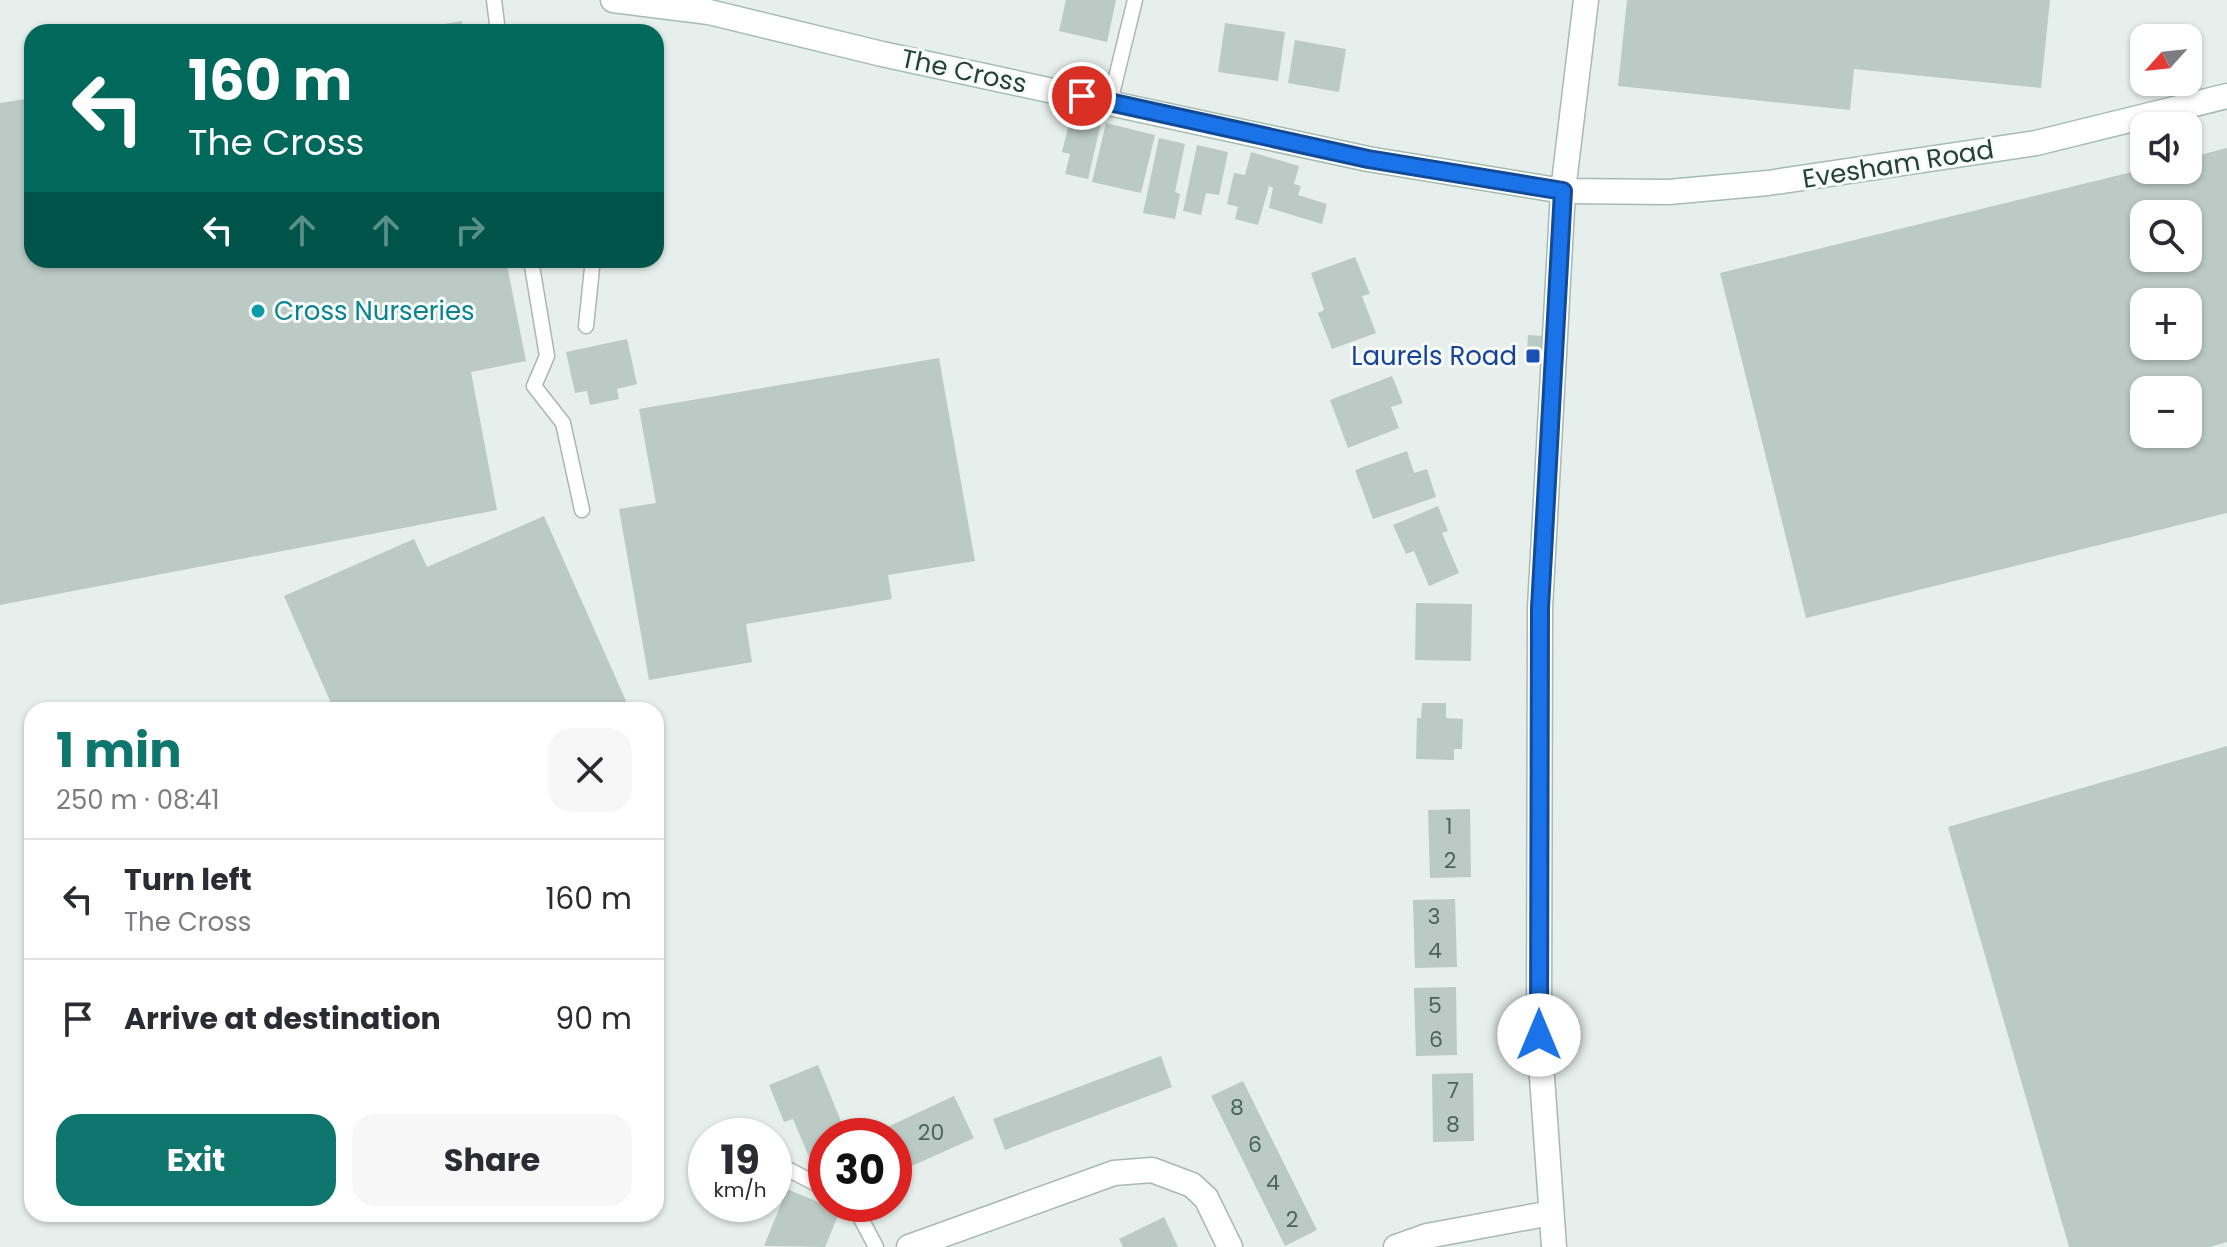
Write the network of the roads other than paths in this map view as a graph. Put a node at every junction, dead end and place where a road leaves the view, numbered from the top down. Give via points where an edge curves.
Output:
1 (494, 0) edge
2 (613, 0) edge
3 (1135, 0) edge
4 (1586, 0) edge
5 (499, 24) edge
6 (2227, 96) edge
7 (1110, 102) junction
8 (1563, 191) junction
9 (532, 268) edge
10 (592, 268) edge
11 (586, 326) dead end
12 (582, 510) dead end
13 (1551, 1213) junction
14 (863, 1222) edge
15 (876, 1247) edge
16 (909, 1247) edge
17 (1230, 1247) edge
18 (1396, 1247) edge
19 (1554, 1247) edge

1 - 5 lane
2 - 7 street, The Cross via 709,12
3 - 7 lane
4 - 8 street
6 - 8 street, Evesham Road via 2036,143 1768,183 1669,192
7 - 8 street, The Cross via 1368,159
8 - 13 street via 1540,624 1539,1035
9 - 12 lane via 547,356 534,386 563,423
10 - 11 lane
13 - 18 street via 1427,1236
13 - 19 street
14 - 15 lane
16 - 17 street via 1114,1173 1152,1170 1199,1191

